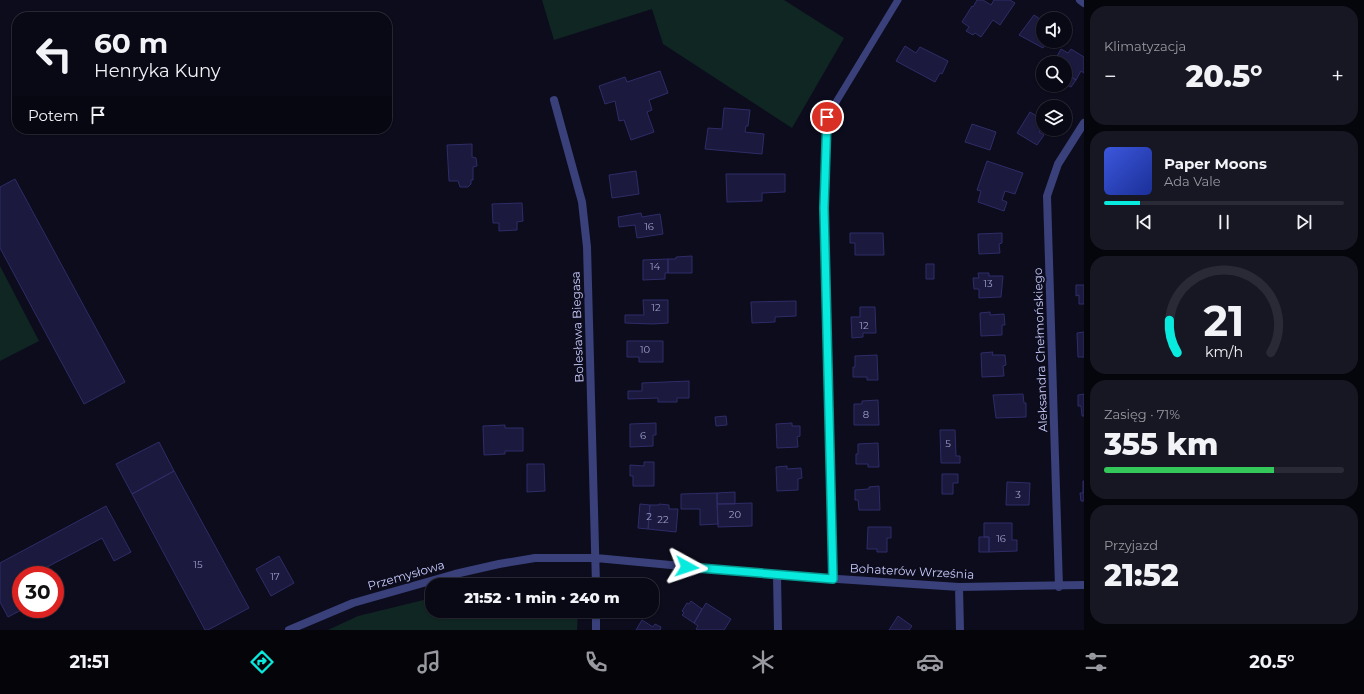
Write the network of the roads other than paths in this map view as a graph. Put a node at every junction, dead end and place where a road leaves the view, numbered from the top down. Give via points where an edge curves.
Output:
1 (898, 0) edge
2 (1080, 0) edge
3 (1084, 2) edge
4 (554, 100) dead end
5 (827, 117) joint
6 (1084, 123) edge
7 (596, 558) junction
8 (777, 575) junction
9 (596, 578) edge
10 (833, 579) junction
11 (1084, 586) edge
12 (959, 587) junction
13 (1059, 587) junction
14 (596, 618) edge
15 (289, 630) edge
16 (596, 630) edge
17 (778, 630) edge
18 (960, 630) edge

1 - 5 lane
2 - 3 street
4 - 7 street, Bolesława Biegasa via 582,202 587,247
5 - 10 street via 824,208
6 - 13 street, Aleksandra Chełmońskiego via 1058,164 1047,196
7 - 8 street, Bohaterów Września
7 - 9 street, Bolesława Biegasa
7 - 15 street, Przemysłowa via 535,558 455,574 353,603
8 - 10 street, Bohaterów Września
8 - 17 street
10 - 12 street, Bohaterów Września
11 - 13 street, Bohaterów Września
12 - 13 street, Bohaterów Września
12 - 18 street
14 - 16 street

